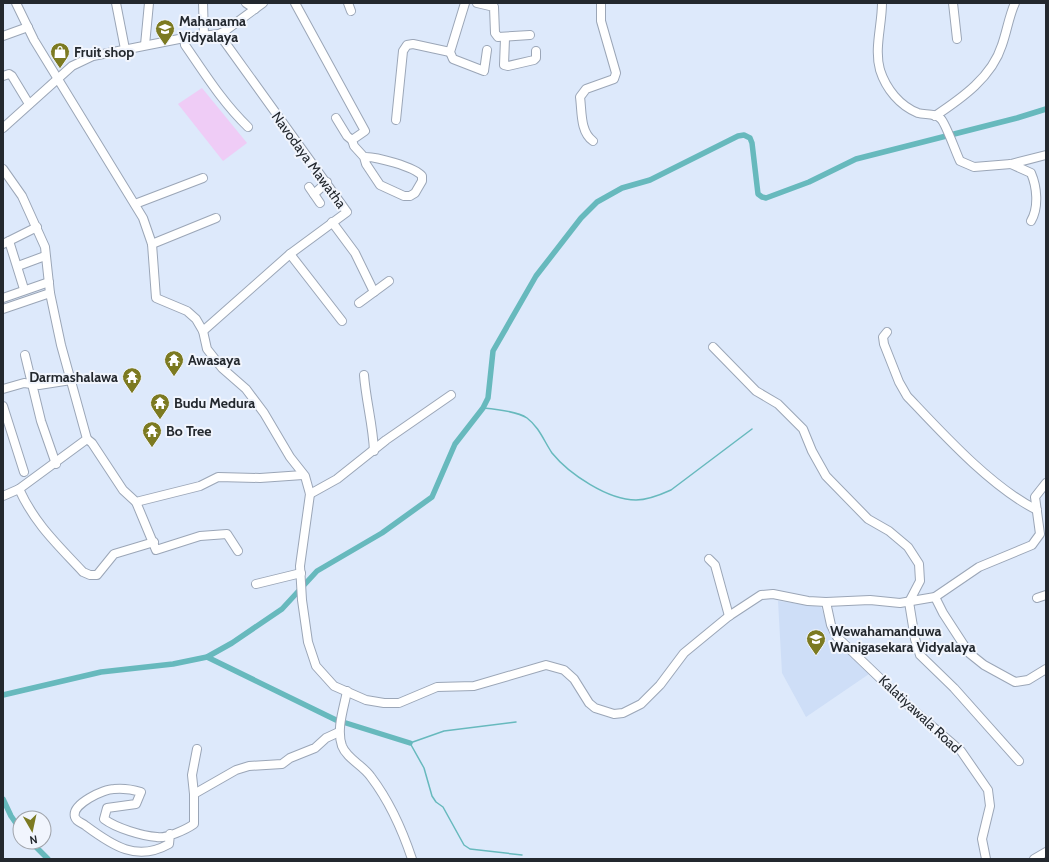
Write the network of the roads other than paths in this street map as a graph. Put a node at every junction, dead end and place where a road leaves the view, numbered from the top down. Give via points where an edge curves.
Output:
1 (16, 3) edge
2 (116, 3) edge
3 (149, 3) edge
4 (203, 3) edge
5 (246, 3) edge
6 (263, 3) edge
7 (295, 3) edge
8 (348, 3) edge
9 (466, 3) edge
10 (477, 3) edge
11 (601, 3) edge
12 (882, 3) edge
13 (953, 3) edge
14 (1015, 3) edge
15 (255, 9) junction
16 (351, 11) dead end
17 (28, 28) junction
18 (219, 34) junction
19 (530, 35) dead end
20 (3, 36) edge
21 (204, 36) junction
22 (184, 38) junction
23 (505, 38) junction
24 (958, 39) dead end
25 (145, 45) junction
26 (125, 49) junction
27 (487, 50) dead end
28 (536, 51) dead end
29 (450, 52) junction
30 (3, 76) edge
31 (57, 78) junction
32 (29, 104) junction
33 (935, 116) junction
34 (336, 118) dead end
35 (396, 120) dead end
36 (248, 127) dead end
37 (3, 128) edge
38 (352, 140) junction
39 (593, 141) dead end
40 (1046, 155) edge
41 (364, 157) junction
42 (1011, 164) junction
43 (3, 169) edge
44 (203, 178) dead end
45 (327, 182) junction
46 (320, 203) dead end
47 (135, 204) junction
48 (216, 218) dead end
49 (1030, 221) dead end
50 (332, 222) junction
51 (36, 227) junction
52 (6, 242) edge
53 (152, 244) junction
54 (290, 254) junction
55 (45, 256) junction
56 (18, 266) junction
57 (389, 281) dead end
58 (48, 282) junction
59 (24, 289) junction
60 (374, 292) junction
61 (50, 293) junction
62 (3, 298) edge
63 (359, 303) dead end
64 (5, 309) edge
65 (342, 321) dead end
66 (203, 331) junction
67 (888, 332) dead end
68 (713, 347) dead end
69 (25, 355) dead end
70 (364, 375) dead end
71 (71, 380) junction
72 (31, 385) junction
73 (3, 389) edge
74 (451, 395) dead end
75 (3, 406) edge
76 (87, 439) junction
77 (374, 451) junction
78 (56, 464) junction
79 (24, 472) dead end
80 (303, 475) junction
81 (1046, 483) edge
82 (19, 489) junction
83 (310, 494) junction
84 (3, 496) edge
85 (136, 502) junction
86 (1037, 510) junction
87 (154, 542) junction
88 (238, 551) dead end
89 (709, 559) dead end
90 (301, 574) junction
91 (256, 584) dead end
92 (1046, 595) edge
93 (935, 597) junction
94 (1037, 598) dead end
95 (826, 602) junction
96 (909, 602) junction
97 (729, 616) junction
98 (1046, 669) edge
99 (347, 691) junction
100 (339, 732) junction
101 (197, 749) dead end
102 (1019, 761) dead end
103 (194, 794) junction
104 (170, 834) junction
105 (1046, 852) edge
106 (412, 859) edge
107 (986, 859) edge
108 (1034, 859) edge

1 - 17 street
2 - 26 street
3 - 25 street
4 - 21 street
5 - 15 street
6 - 15 street
7 - 38 street via 364,131
8 - 16 street
9 - 29 street
10 - 23 street via 494,7 494,33
11 - 39 street via 601,21 616,73 614,79 586,89 580,97 585,130
12 - 33 street via 878,49 880,70 893,94 903,104 919,113
13 - 24 street
14 - 33 street via 995,61 965,96
15 - 18 street
17 - 20 street
17 - 31 street
18 - 21 street
18 - 45 street, Navodaya Mawatha
19 - 23 street
21 - 22 street
22 - 25 street
22 - 36 street via 185,45 218,94
23 - 28 street via 504,64 508,66 534,60
25 - 26 street
26 - 31 street via 93,56 72,66
27 - 29 street via 484,71 453,59
29 - 35 street via 407,45 403,51
30 - 32 street via 12,76
31 - 32 street
31 - 47 street
32 - 37 street
33 - 42 street via 942,120 960,162 974,167
34 - 38 street
38 - 41 street
40 - 42 street
41 - 41 street via 380,185 404,196 415,193 422,181 420,172 396,163
42 - 49 street via 1031,173 1035,183 1036,213
43 - 51 street via 22,196
44 - 47 street
45 - 46 street via 311,190
45 - 50 street, Navodaya Mawatha via 347,212
47 - 53 street
48 - 53 street
50 - 54 street, Navodaya Mawatha
50 - 60 street via 355,253
51 - 52 street
51 - 55 street via 45,247
52 - 56 street
53 - 66 street via 156,298 187,311 196,319
54 - 65 street
54 - 66 street, Navodaya Mawatha
55 - 56 street
55 - 58 street
56 - 59 street
57 - 60 street
58 - 59 street
58 - 61 street
59 - 62 street
60 - 63 street
61 - 64 street
61 - 71 street
62 - 64 street
66 - 80 street via 207,349 222,368 246,389
67 - 86 street via 883,337 884,344 907,396 984,472 1025,504
68 - 96 street via 756,391 778,404 803,429 812,452 826,476 852,503 868,519 889,531 908,547 919,564 920,580
69 - 72 street
70 - 77 street
71 - 72 street
71 - 76 street
72 - 73 street via 24,383
72 - 78 street
74 - 77 street
75 - 79 street
76 - 78 street
76 - 85 street via 123,490
77 - 83 street via 337,479
78 - 82 street
80 - 83 street
80 - 85 street via 218,477 200,486
81 - 86 street via 1036,496
82 - 84 street
82 - 87 street via 29,510 43,529 83,572 90,575 97,575 114,554
83 - 90 street
85 - 87 street
86 - 93 street via 1040,534 1032,545 979,567
87 - 88 street via 156,550 200,536 227,534
89 - 97 street via 715,565
90 - 91 street
90 - 99 street via 308,642 316,666 334,686
92 - 94 street
93 - 96 street
93 - 98 street via 969,653 984,665 1015,682 1028,680
95 - 96 street
95 - 97 street via 773,594 761,595
95 - 107 street, Kalatiyawala Road via 831,625 837,636 911,708 961,751 988,790 990,806 982,839
96 - 102 street via 920,655 954,688
97 - 99 street via 684,653 641,704 623,713 614,714 595,708 574,679 564,670 546,665 474,686 437,687 399,703 366,700
99 - 100 street
100 - 103 street via 326,738 315,748 282,764 249,766 236,770
100 - 106 street via 342,746 350,757 371,775 393,809
101 - 103 street via 192,775
103 - 104 street via 194,824
104 - 104 street via 158,838 112,825 104,820 107,808 136,804 141,792 130,788 112,789 93,796 77,808 74,814 79,823 85,824 113,847 133,854 159,852 169,844
105 - 108 street

